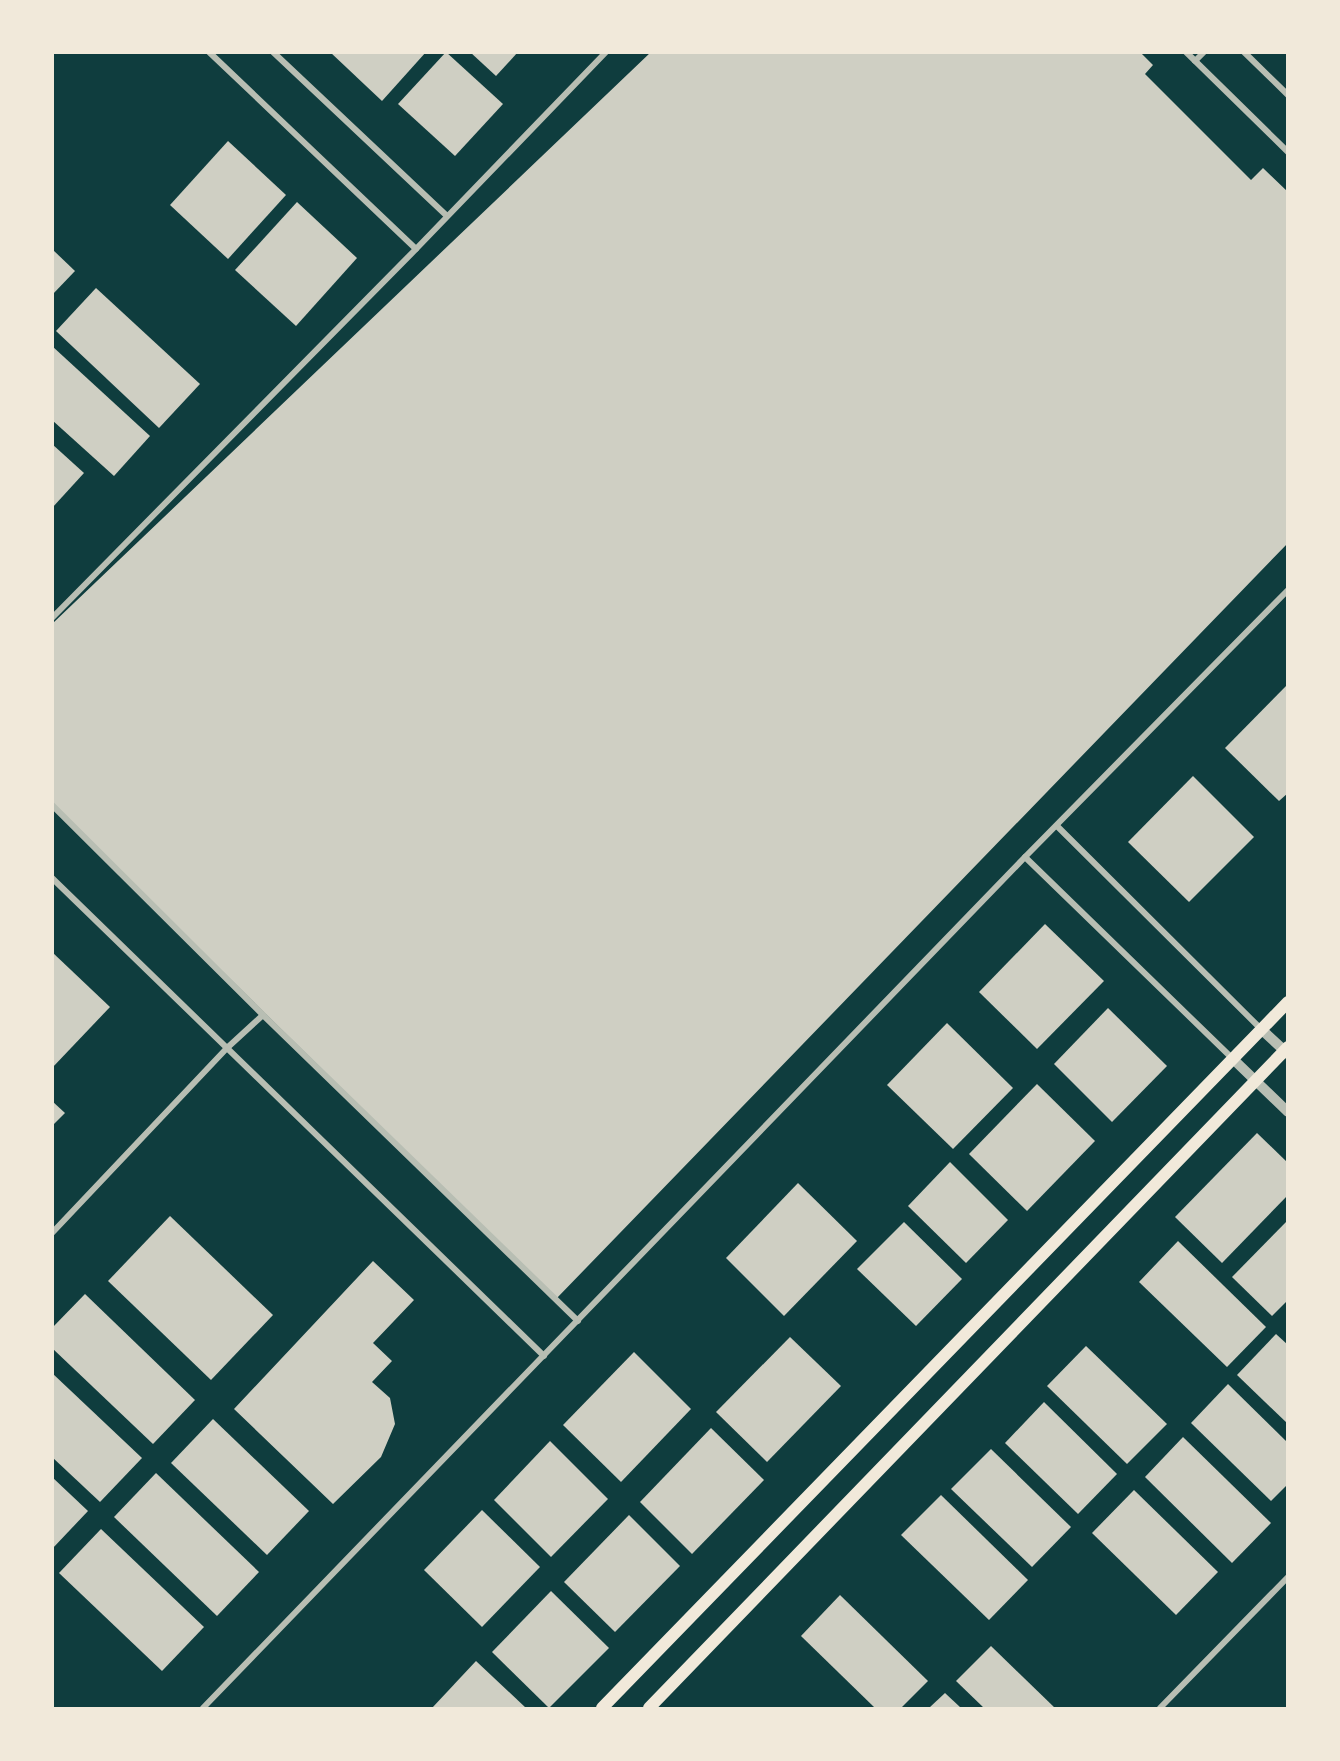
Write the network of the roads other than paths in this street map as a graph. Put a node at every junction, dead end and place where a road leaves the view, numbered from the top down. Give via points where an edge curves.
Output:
1 (210, 52) edge
2 (273, 52) edge
3 (606, 52) edge
4 (1186, 52) edge
5 (1204, 52) edge
6 (1244, 52) edge
7 (1195, 61) junction
8 (1287, 94) edge
9 (1287, 152) edge
10 (447, 216) junction
11 (416, 249) junction
12 (1287, 590) edge
13 (52, 618) edge
14 (52, 805) edge
15 (1057, 826) junction
16 (1025, 857) junction
17 (52, 878) edge
18 (1287, 1002) edge
19 (263, 1015) junction
20 (1262, 1029) junction
21 (227, 1048) junction
22 (1286, 1050) edge
23 (1233, 1059) junction
24 (1254, 1081) junction
25 (1287, 1112) edge
26 (52, 1233) edge
27 (578, 1321) junction
28 (544, 1356) junction
29 (1287, 1577) edge
30 (202, 1708) edge
31 (602, 1708) edge
32 (649, 1708) edge
33 (1160, 1708) edge

1 - 11 street
2 - 10 street
3 - 10 street
4 - 7 street
5 - 7 street
6 - 8 street
7 - 9 street
10 - 11 street
11 - 13 street
12 - 15 street
14 - 19 street
15 - 16 street
15 - 20 street
16 - 23 street
16 - 27 street
17 - 21 street
18 - 20 main road
19 - 21 street
19 - 27 street
20 - 22 street
20 - 23 main road
21 - 26 street
21 - 28 street
22 - 24 main road
23 - 24 street
23 - 31 main road
24 - 25 street
24 - 32 main road
27 - 28 street
28 - 30 street
29 - 33 street

